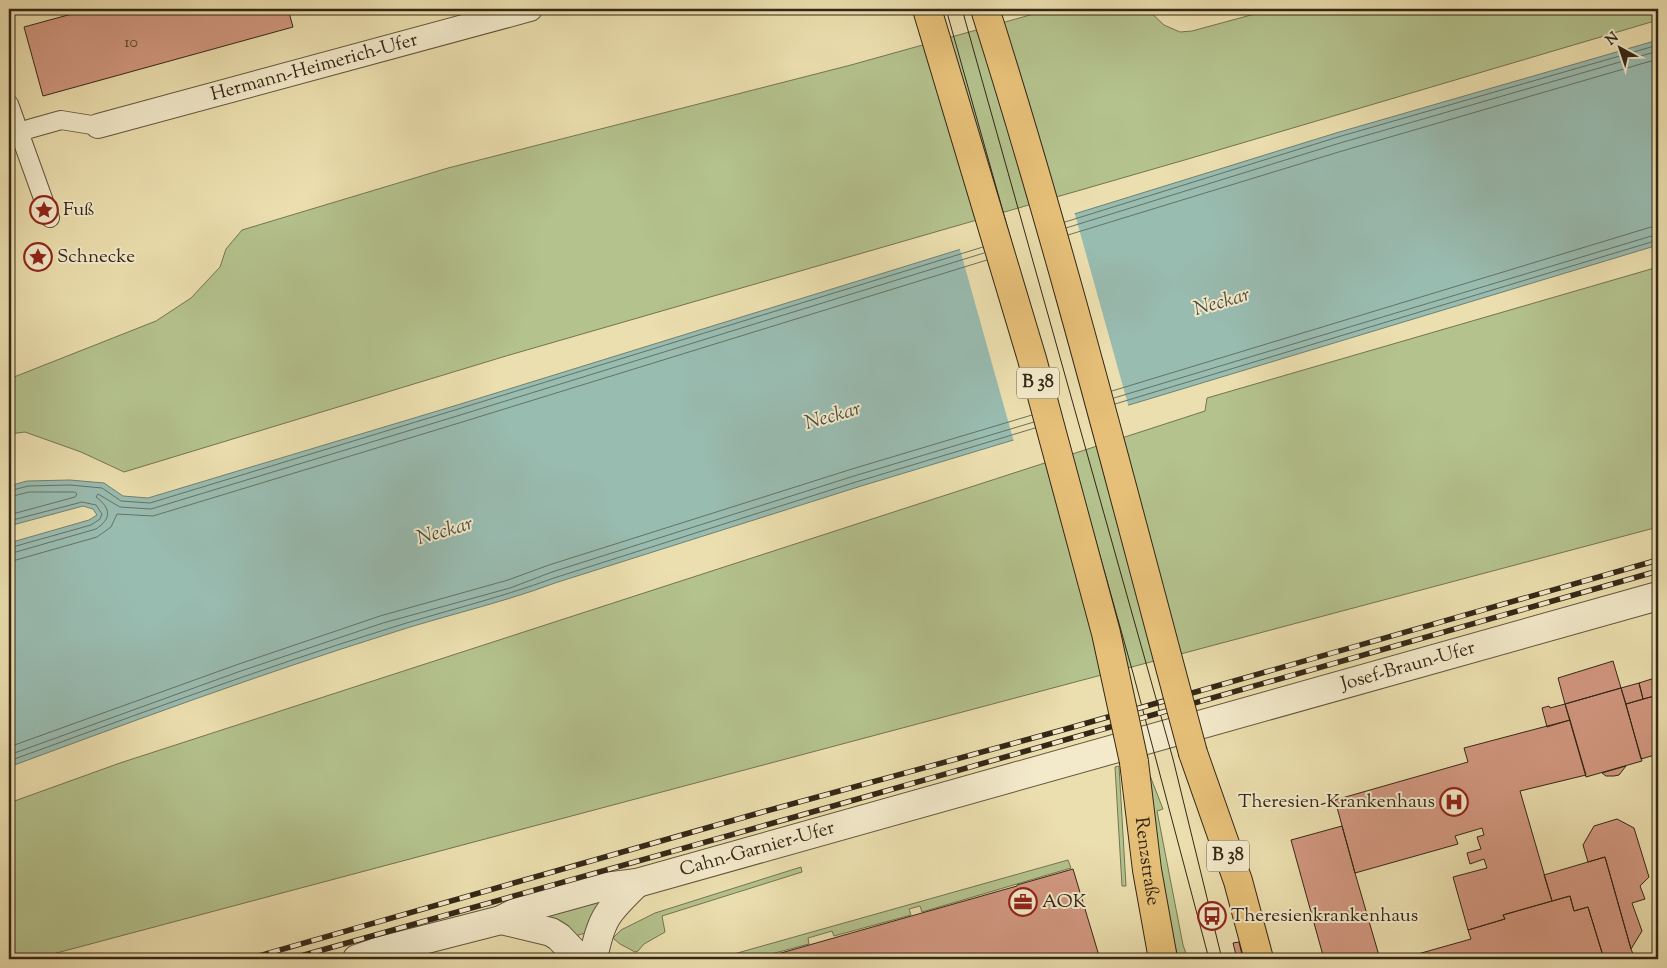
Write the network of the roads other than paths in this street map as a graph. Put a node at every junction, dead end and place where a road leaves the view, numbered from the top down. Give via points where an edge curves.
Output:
1 (530, 9) edge
2 (928, 9) edge
3 (985, 9) edge
4 (9, 104) edge
5 (98, 126) joint
6 (14, 136) edge
7 (50, 218) dead end
8 (1658, 596) edge
9 (1158, 737) joint
10 (637, 883) junction
11 (501, 920) junction
12 (357, 959) edge
13 (580, 959) edge
14 (593, 959) edge
15 (1163, 959) edge
16 (1260, 959) edge

1 - 5 street, Hermann-Heimerich-Ufer
2 - 15 main road, Renzstraße / B 38, bridge via 1034,369 1106,633 1134,762 1146,870
3 - 16 main road, B 38, bridge via 1088,363 1193,753 1238,881
4 - 6 street
5 - 6 street via 60,120
6 - 7 street
8 - 9 street, Josef-Braun-Ufer
9 - 10 street, Cahn-Garnier-Ufer
10 - 11 street, Cahn-Garnier-Ufer via 597,888 525,908
10 - 14 street via 603,920
11 - 12 street, Cahn-Garnier-Ufer
11 - 13 street via 551,932

